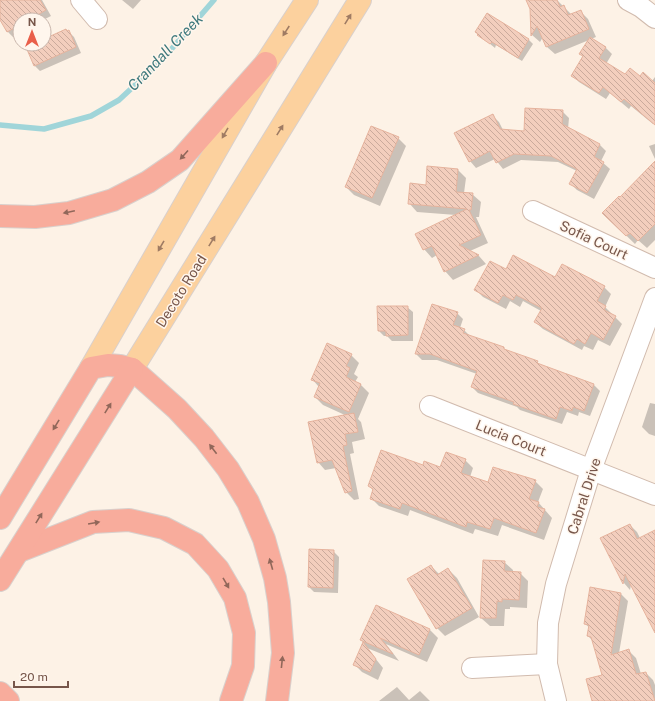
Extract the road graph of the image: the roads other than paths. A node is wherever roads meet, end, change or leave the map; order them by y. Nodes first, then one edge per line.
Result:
1 (81, 0) edge
2 (307, 0) edge
3 (360, 0) edge
4 (628, 0) edge
5 (655, 18) edge
6 (97, 19) dead end
7 (266, 63) junction
8 (533, 211) dead end
9 (0, 216) edge
10 (655, 268) edge
11 (655, 298) edge
12 (91, 368) junction
13 (132, 369) junction
14 (430, 406) dead end
15 (591, 470) junction
16 (655, 495) edge
17 (0, 518) edge
18 (19, 551) junction
19 (0, 580) edge
20 (547, 664) junction
21 (472, 668) dead end
22 (0, 694) edge
23 (8, 701) edge
24 (231, 701) edge
25 (278, 701) edge
26 (556, 701) edge

1 - 6 street
2 -> 7 main road
13 -> 3 main road, Decoto Road
4 - 5 street
7 -> 9 highway
7 -> 12 main road
8 - 10 street, Sofia Court
11 - 15 street, Cabral Drive
12 - 13 highway
12 -> 17 highway
18 -> 13 highway, Decoto Road
25 -> 13 highway
14 - 15 street, Lucia Court
15 - 16 street, Lucia Court
15 - 20 street, Cabral Drive
18 - 19 highway, Decoto Road
18 -> 24 highway
20 - 21 street
20 - 26 street, Cabral Drive
22 - 23 highway

